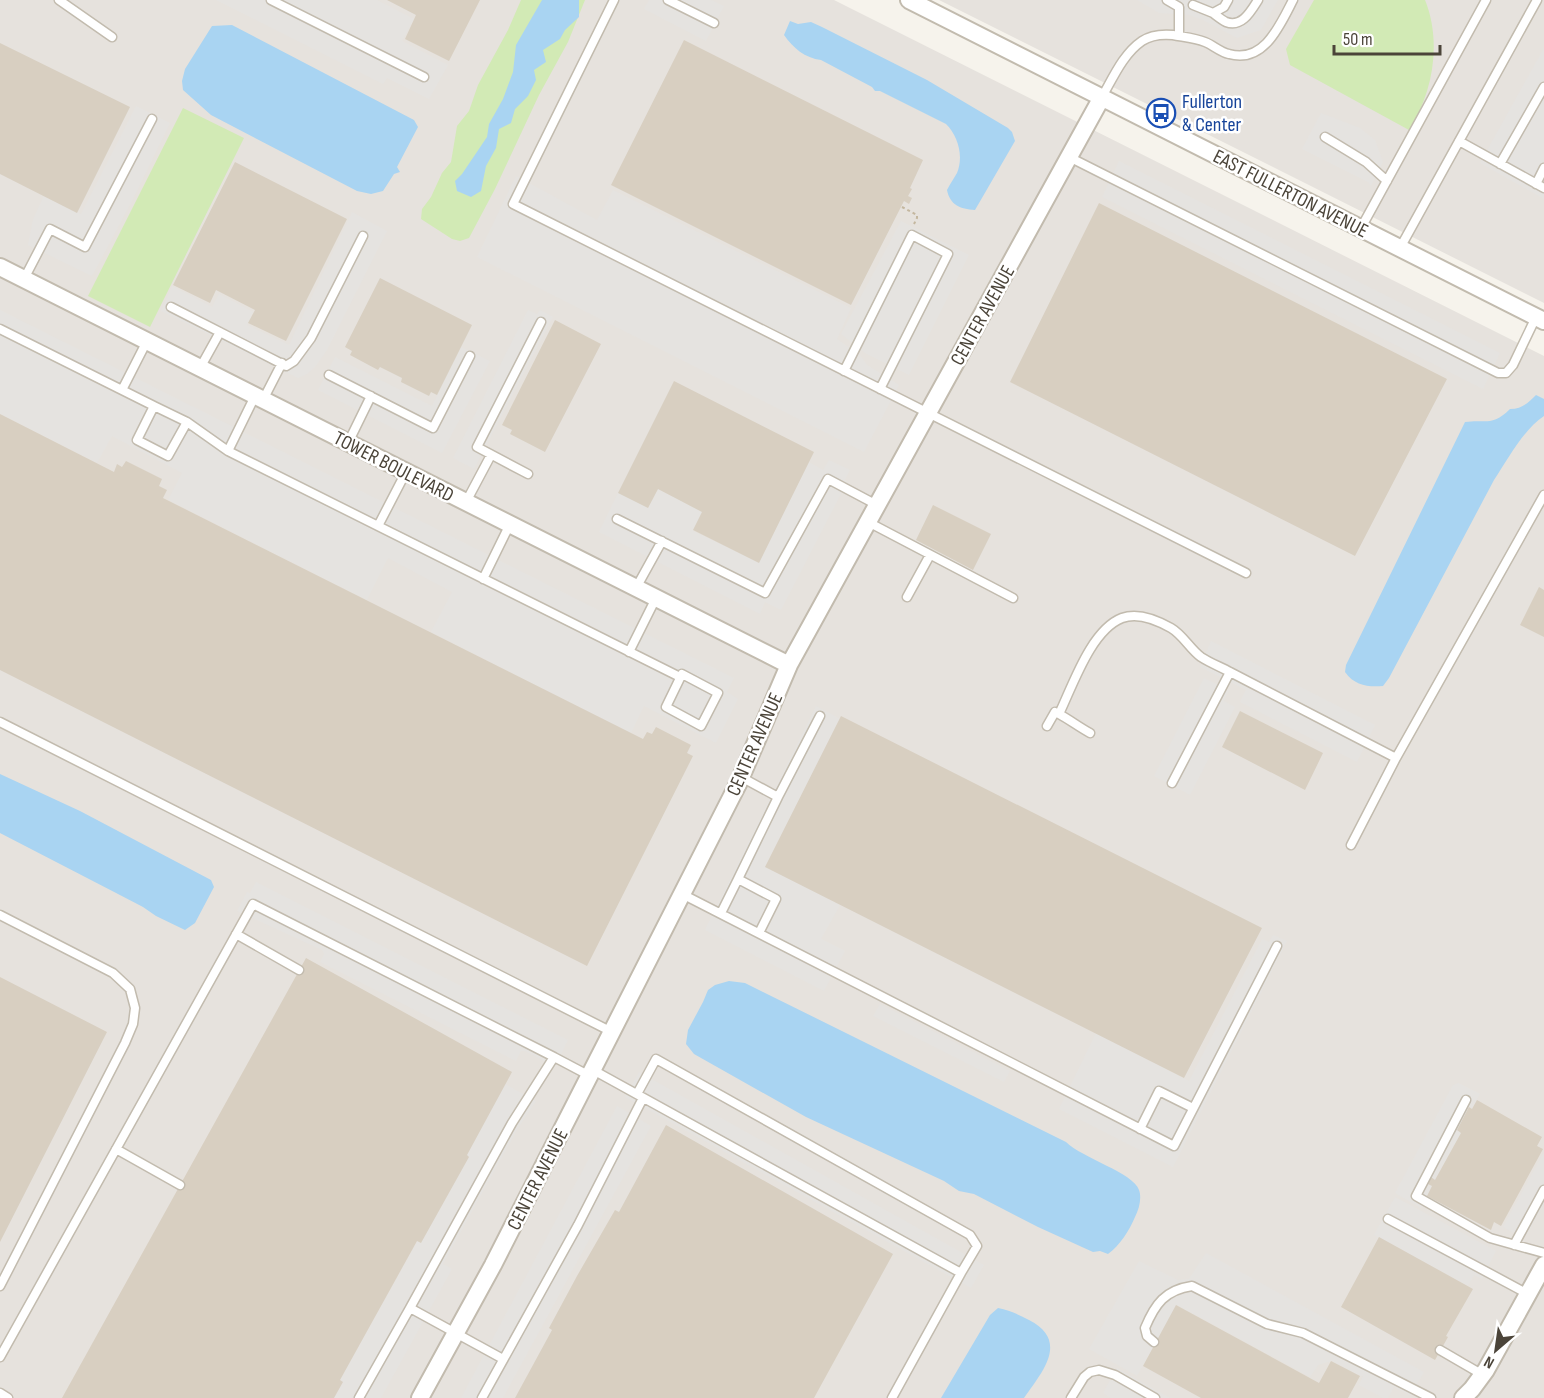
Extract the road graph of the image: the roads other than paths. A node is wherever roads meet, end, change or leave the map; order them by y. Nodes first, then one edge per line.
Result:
1 (59, 0) edge
2 (271, 0) edge
3 (614, 0) edge
4 (668, 0) edge
5 (909, 0) edge
6 (1167, 0) edge
7 (1228, 0) edge
8 (1258, 0) edge
9 (1293, 0) edge
10 (1486, 0) edge
11 (1537, 0) edge
12 (1194, 3) edge
13 (1179, 7) junction
14 (1213, 13) junction
15 (714, 23) dead end
16 (1179, 36) junction
17 (112, 37) dead end
18 (424, 76) dead end
19 (1544, 87) edge
20 (1102, 97) junction
21 (152, 119) dead end
22 (1325, 137) dead end
23 (1459, 141) junction
24 (1069, 157) junction
25 (1500, 164) junction
26 (1544, 168) edge
27 (1387, 181) junction
28 (1540, 186) edge
29 (1361, 228) junction
30 (363, 236) dead end
31 (1400, 248) junction
32 (0, 267) edge
33 (24, 279) junction
34 (171, 307) dead end
35 (1540, 319) edge
36 (541, 322) dead end
37 (0, 329) edge
38 (220, 332) junction
39 (147, 341) junction
40 (470, 356) dead end
41 (282, 363) junction
42 (200, 368) junction
43 (844, 371) junction
44 (329, 375) dead end
45 (880, 389) junction
46 (122, 390) junction
47 (371, 396) junction
48 (259, 398) junction
49 (154, 406) junction
50 (928, 413) junction
51 (187, 422) junction
52 (348, 442) junction
53 (228, 451) junction
54 (491, 455) junction
55 (406, 472) junction
56 (528, 474) dead end
57 (1544, 495) edge
58 (465, 502) junction
59 (877, 505) junction
60 (617, 519) dead end
61 (868, 522) junction
62 (510, 524) junction
63 (378, 526) junction
64 (662, 541) junction
65 (930, 555) junction
66 (1246, 573) dead end
67 (483, 579) junction
68 (636, 588) junction
69 (907, 597) dead end
70 (656, 598) junction
71 (1013, 598) dead end
72 (629, 652) junction
73 (789, 665) junction
74 (1230, 672) junction
75 (680, 677) junction
76 (1059, 714) junction
77 (820, 716) dead end
78 (0, 722) edge
79 (1047, 726) dead end
80 (1090, 733) dead end
81 (1396, 758) junction
82 (741, 777) junction
83 (1172, 783) dead end
84 (778, 797) junction
85 (1351, 845) dead end
86 (738, 879) junction
87 (682, 894) junction
88 (721, 914) junction
89 (0, 915) edge
90 (759, 933) junction
91 (236, 934) junction
92 (1276, 946) dead end
93 (299, 970) dead end
94 (612, 1032) junction
95 (554, 1057) junction
96 (591, 1073) junction
97 (640, 1096) junction
98 (1466, 1100) dead end
99 (1193, 1108) junction
100 (1140, 1129) junction
101 (116, 1149) junction
102 (180, 1185) dead end
103 (1544, 1191) edge
104 (1388, 1219) dead end
105 (1514, 1245) junction
106 (1544, 1253) edge
107 (961, 1273) junction
108 (1538, 1280) edge
109 (0, 1286) edge
110 (410, 1308) junction
111 (456, 1333) junction
112 (1154, 1342) dead end
113 (1440, 1350) dead end
114 (0, 1357) edge
115 (503, 1359) junction
116 (1483, 1375) junction
117 (0, 1393) edge
118 (8, 1398) edge
119 (359, 1398) edge
120 (420, 1398) edge
121 (482, 1398) edge
122 (892, 1398) edge
123 (1071, 1398) edge
124 (1155, 1398) edge
125 (1431, 1398) edge
126 (1463, 1398) edge

1 - 17 lane
2 - 18 lane
3 - 43 lane
4 - 15 lane
5 - 20 street, EAST FULLERTON AVENUE
6 - 13 lane
7 - 14 lane
8 - 14 lane
9 - 16 lane
10 - 27 lane
11 - 23 lane
12 - 13 lane
12 - 14 lane
13 - 16 lane
16 - 20 lane
19 - 25 lane
20 - 24 street, CENTER AVENUE
20 - 29 street, EAST FULLERTON AVENUE
21 - 33 lane
22 - 27 lane
23 - 25 lane
23 - 31 lane
24 - 35 lane
24 - 50 street, CENTER AVENUE
25 - 28 lane
26 - 28 lane
27 - 29 lane
29 - 31 street, EAST FULLERTON AVENUE
30 - 41 lane
31 - 35 street, EAST FULLERTON AVENUE
32 - 33 street, TOWER BOULEVARD
33 - 39 street, TOWER BOULEVARD
34 - 38 lane
36 - 54 lane
37 - 46 lane
38 - 41 lane
38 - 42 lane
39 - 42 street, TOWER BOULEVARD
39 - 46 lane
40 - 47 lane
41 - 48 lane
42 - 48 street, TOWER BOULEVARD
43 - 45 lane
43 - 45 lane
44 - 47 lane
45 - 50 lane
46 - 49 lane
47 - 52 lane
48 - 52 street, TOWER BOULEVARD
48 - 53 lane
49 - 51 lane
49 - 51 lane
50 - 59 street, CENTER AVENUE
50 - 66 lane
51 - 53 lane
52 - 55 street, TOWER BOULEVARD
53 - 63 lane
54 - 56 lane
54 - 58 lane
55 - 58 street, TOWER BOULEVARD
55 - 63 lane
57 - 81 lane
58 - 62 street, TOWER BOULEVARD
59 - 61 street, CENTER AVENUE
59 - 64 lane
60 - 64 lane
61 - 65 lane
61 - 73 street, CENTER AVENUE
62 - 67 lane
62 - 68 street, TOWER BOULEVARD
63 - 67 lane
64 - 68 lane
65 - 69 lane
65 - 71 lane
67 - 72 lane
68 - 70 street, TOWER BOULEVARD
70 - 72 lane
70 - 73 street, TOWER BOULEVARD
72 - 75 lane
73 - 82 street, CENTER AVENUE
74 - 76 lane
74 - 81 lane
74 - 83 lane
75 - 75 lane
76 - 79 lane
76 - 80 lane
77 - 84 lane
78 - 94 lane
81 - 85 lane
82 - 84 lane
82 - 87 street, CENTER AVENUE
84 - 86 lane
86 - 88 lane
86 - 90 lane
87 - 88 lane
87 - 94 street, CENTER AVENUE
88 - 90 lane
89 - 109 lane
90 - 100 lane
91 - 93 lane
91 - 95 lane
91 - 101 lane
92 - 99 lane
94 - 96 street, CENTER AVENUE
95 - 96 lane
95 - 110 lane
96 - 97 lane
96 - 111 street, CENTER AVENUE
97 - 107 lane
97 - 107 lane
97 - 115 lane
98 - 105 lane
99 - 100 lane
99 - 100 lane
101 - 102 lane
101 - 114 lane
103 - 105 lane
104 - 108 lane
105 - 106 lane
107 - 122 lane
108 - 116 street
110 - 111 lane
110 - 119 lane
111 - 115 lane
111 - 120 street, CENTER AVENUE
112 - 125 lane
113 - 116 lane
115 - 121 lane
116 - 126 street
117 - 118 lane
123 - 124 lane

